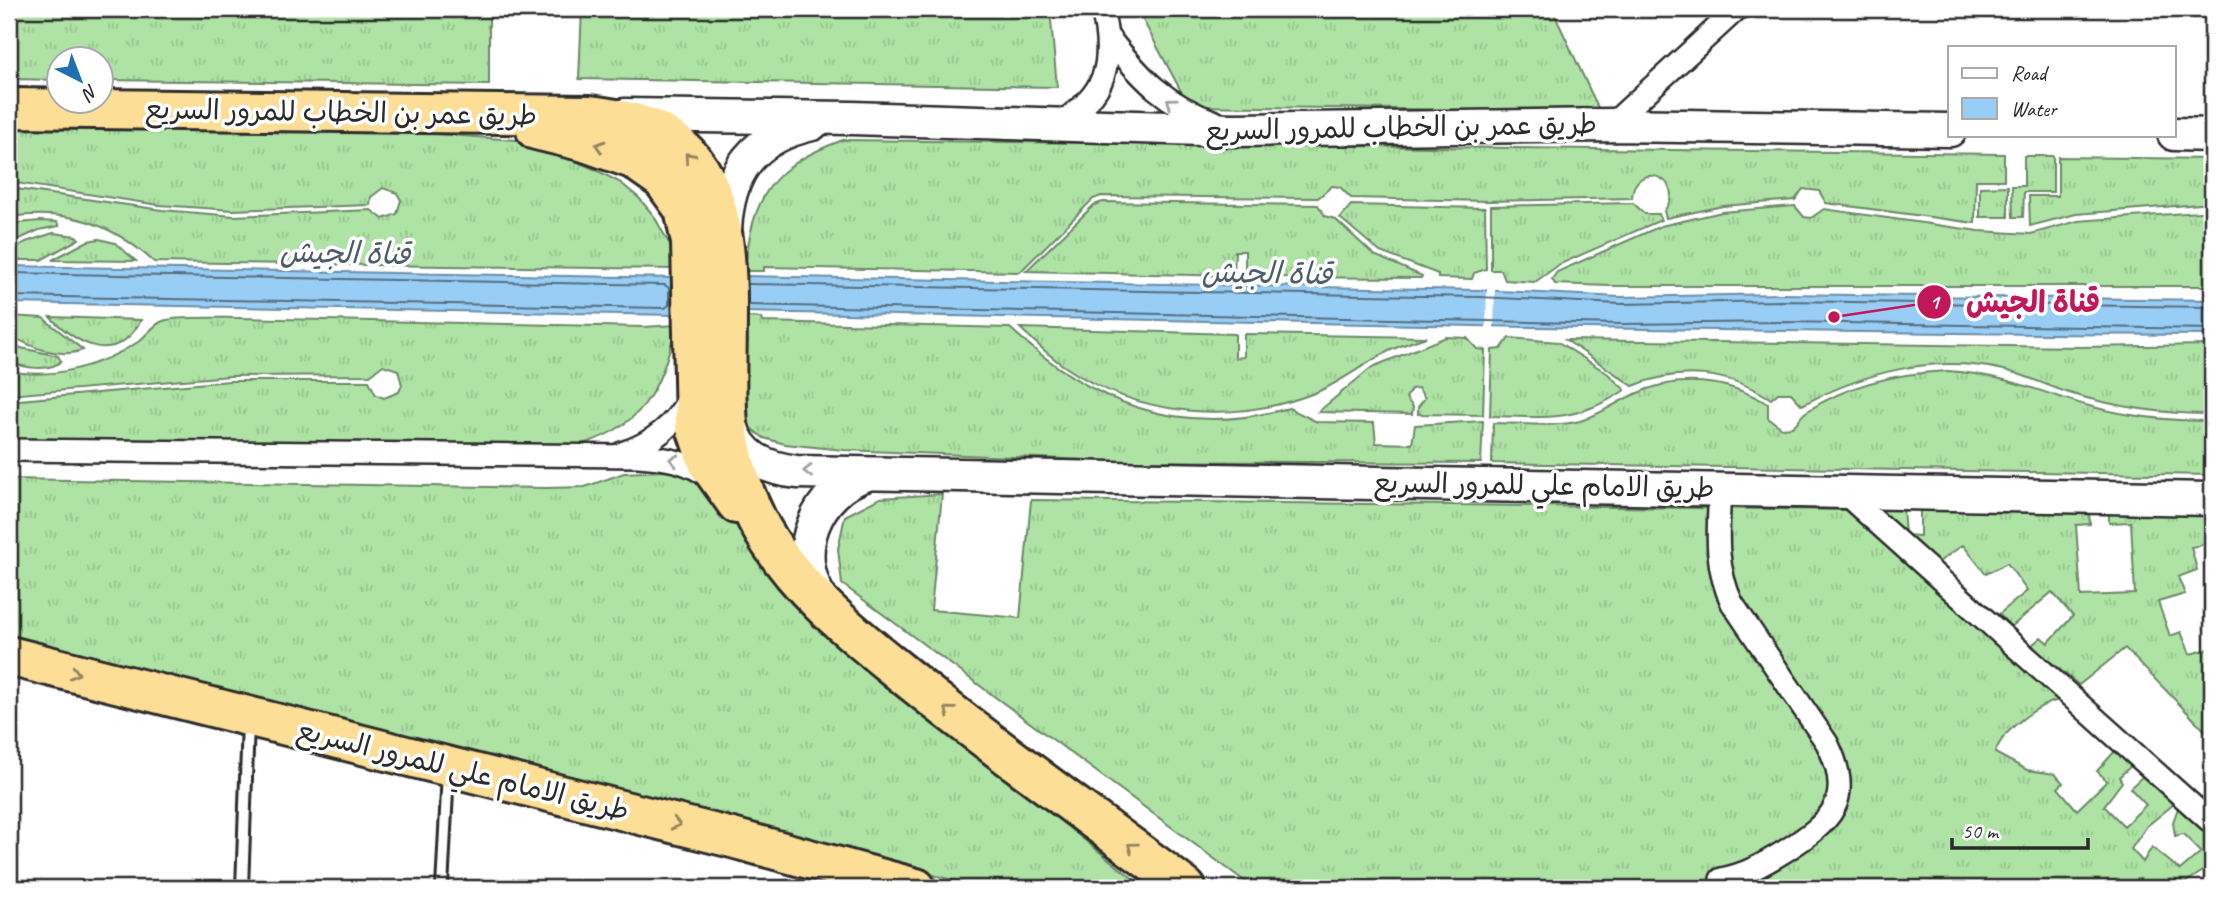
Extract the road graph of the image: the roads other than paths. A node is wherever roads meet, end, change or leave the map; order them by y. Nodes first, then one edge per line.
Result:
1 (1102, 9) edge
2 (1737, 9) edge
3 (1109, 38) junction
4 (9, 108) edge
5 (405, 114) junction
6 (590, 115) junction
7 (852, 118) junction
8 (1056, 125) junction
9 (1611, 125) junction
10 (1233, 130) junction
11 (1948, 130) edge
12 (2176, 134) edge
13 (2212, 135) edge
14 (713, 261) junction
15 (709, 324) junction
16 (693, 384) junction
17 (727, 410) junction
18 (9, 450) edge
19 (606, 456) junction
20 (876, 471) junction
21 (1720, 489) junction
22 (1844, 493) junction
23 (730, 495) junction
24 (2212, 499) edge
25 (790, 568) junction
26 (830, 611) junction
27 (9, 656) edge
28 (248, 716) junction
29 (449, 766) junction
30 (2212, 822) edge
31 (1721, 879) dead end
32 (242, 888) edge
33 (442, 888) edge
34 (916, 888) edge
35 (1186, 888) edge

1 - 3 street
2 - 9 street
3 - 8 street
10 -> 3 street
4 - 5 highway, طريق عمر بن الخطاب للمرور السريع
5 - 6 highway, طريق عمر بن الخطاب للمرور السريع
14 -> 5 highway
6 - 7 main road, طريق عمر بن الخطاب للمرور السريع
14 -> 6 highway, طريق عمر بن الخطاب للمرور السريع
7 - 8 main road, طريق عمر بن الخطاب للمرور السريع
7 - 14 main road, طريق عمر بن الخطاب للمرور السريع
8 - 10 main road, طريق عمر بن الخطاب للمرور السريع
9 - 10 main road, طريق عمر بن الخطاب للمرور السريع
9 - 11 main road, طريق عمر بن الخطاب للمرور السريع
12 - 13 main road
14 - 15 highway, طريق عمر بن الخطاب للمرور السريع
15 - 16 highway
15 - 17 highway, طريق عمر بن الخطاب للمرور السريع
16 - 19 street
16 - 23 highway
20 -> 17 main road, طريق الامام علي للمرور السريع
17 - 25 highway, طريق عمر بن الخطاب للمرور السريع
18 - 19 street
23 -> 19 street
20 - 21 main road, طريق الامام علي للمرور السريع
20 - 26 main road, طريق الامام علي للمرور السريع
21 - 22 main road, طريق الامام علي للمرور السريع
21 - 31 street
22 - 24 main road, طريق الامام علي للمرور السريع
22 - 30 street
23 - 25 highway
25 - 26 highway, طريق عمر بن الخطاب للمرور السريع
35 -> 26 highway, طريق عمر بن الخطاب للمرور السريع
27 -> 28 highway, طريق الامام علي للمرور السريع
28 - 29 highway, طريق الامام علي للمرور السريع
28 - 32 lane
29 - 33 lane
29 -> 34 highway, طريق الامام علي للمرور السريع

